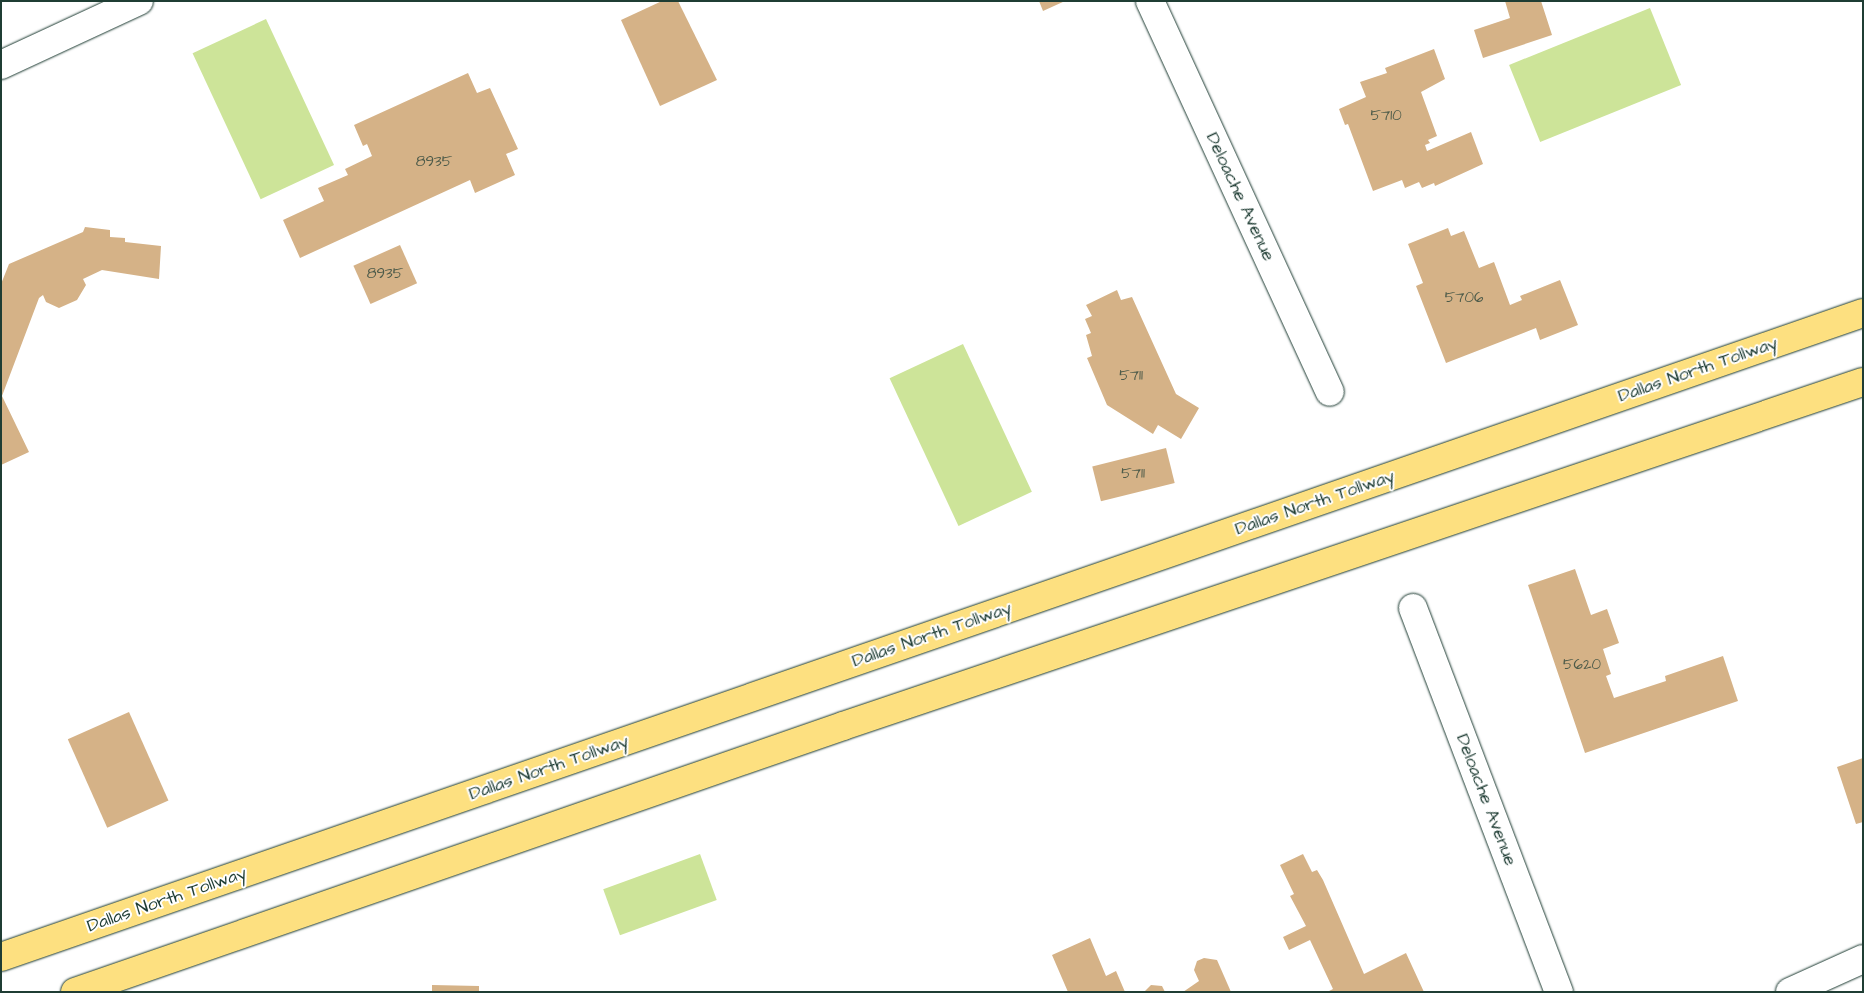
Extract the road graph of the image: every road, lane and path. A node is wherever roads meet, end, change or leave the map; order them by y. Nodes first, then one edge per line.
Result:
1 (1150, 1) edge
2 (127, 4) edge
3 (1, 65) edge
4 (1863, 313) edge
5 (1863, 382) edge
6 (1330, 392) dead end
7 (1863, 393) edge
8 (1766, 417) junction
9 (1413, 608) dead end
10 (1, 957) edge
11 (1863, 959) edge
12 (74, 992) edge
13 (1559, 992) edge
14 (1790, 992) edge

1 - 6 street, Deloache Avenue
2 - 3 street
4 - 10 highway, Dallas North Tollway
5 - 8 highway
7 - 8 highway
8 - 12 highway
9 - 13 street, Deloache Avenue
11 - 14 street

